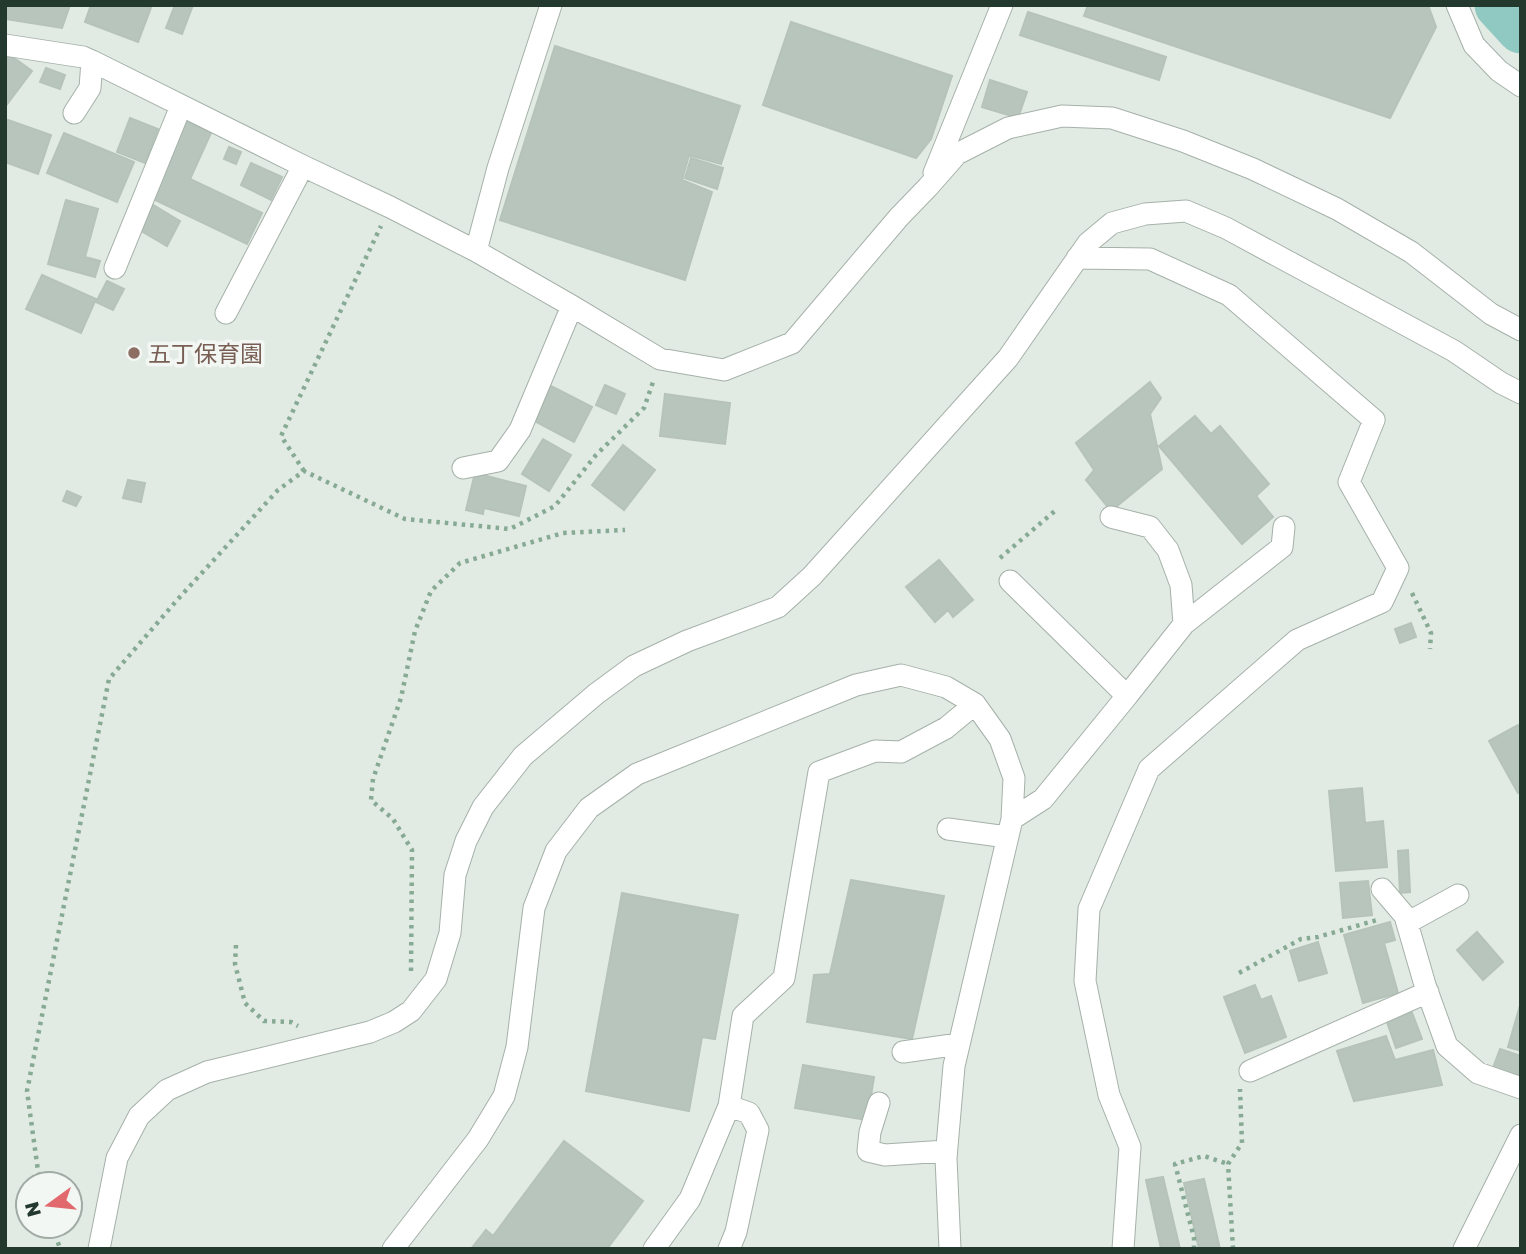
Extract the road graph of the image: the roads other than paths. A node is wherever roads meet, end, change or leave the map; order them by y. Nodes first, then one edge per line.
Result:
1 (551, 5) edge
2 (1002, 5) edge
3 (1457, 5) edge
4 (5, 45) edge
5 (92, 61) junction
6 (1521, 86) edge
7 (181, 106) junction
8 (74, 113) dead end
9 (303, 166) junction
10 (928, 187) junction
11 (476, 251) junction
12 (1077, 258) junction
13 (115, 268) dead end
14 (572, 306) junction
15 (226, 313) dead end
16 (1521, 330) edge
17 (1521, 393) edge
18 (463, 468) dead end
19 (1111, 517) dead end
20 (1284, 527) dead end
21 (1010, 581) dead end
22 (1184, 624) junction
23 (1127, 696) junction
24 (975, 704) junction
25 (1010, 828) junction
26 (948, 829) dead end
27 (1382, 889) dead end
28 (1458, 895) dead end
29 (1404, 917) junction
30 (1427, 992) junction
31 (959, 1044) junction
32 (903, 1052) dead end
33 (1250, 1071) road end
34 (1521, 1088) edge
35 (879, 1103) dead end
36 (729, 1106) junction
37 (1521, 1135) edge
38 (947, 1151) junction
39 (99, 1249) edge
40 (393, 1249) edge
41 (654, 1249) edge
42 (729, 1249) edge
43 (950, 1249) edge
44 (1123, 1249) edge
45 (1464, 1249) edge

1 - 11 street
2 - 10 street
3 - 6 street
4 - 5 street
5 - 7 street
5 - 8 street
7 - 9 street
7 - 13 street
9 - 11 street
9 - 15 street
10 - 14 street
10 - 16 street
11 - 14 street
12 - 17 street
12 - 39 street
12 - 44 street
14 - 18 street
19 - 22 street
20 - 22 street
21 - 23 street
22 - 23 street
23 - 25 street
24 - 25 street
24 - 36 street
24 - 40 street
25 - 26 street
25 - 31 street
27 - 29 street
28 - 29 street
29 - 30 street
30 - 33 street
30 - 34 street
31 - 32 street
31 - 38 street
35 - 38 street
36 - 41 street
36 - 42 street
37 - 45 street
38 - 43 street

